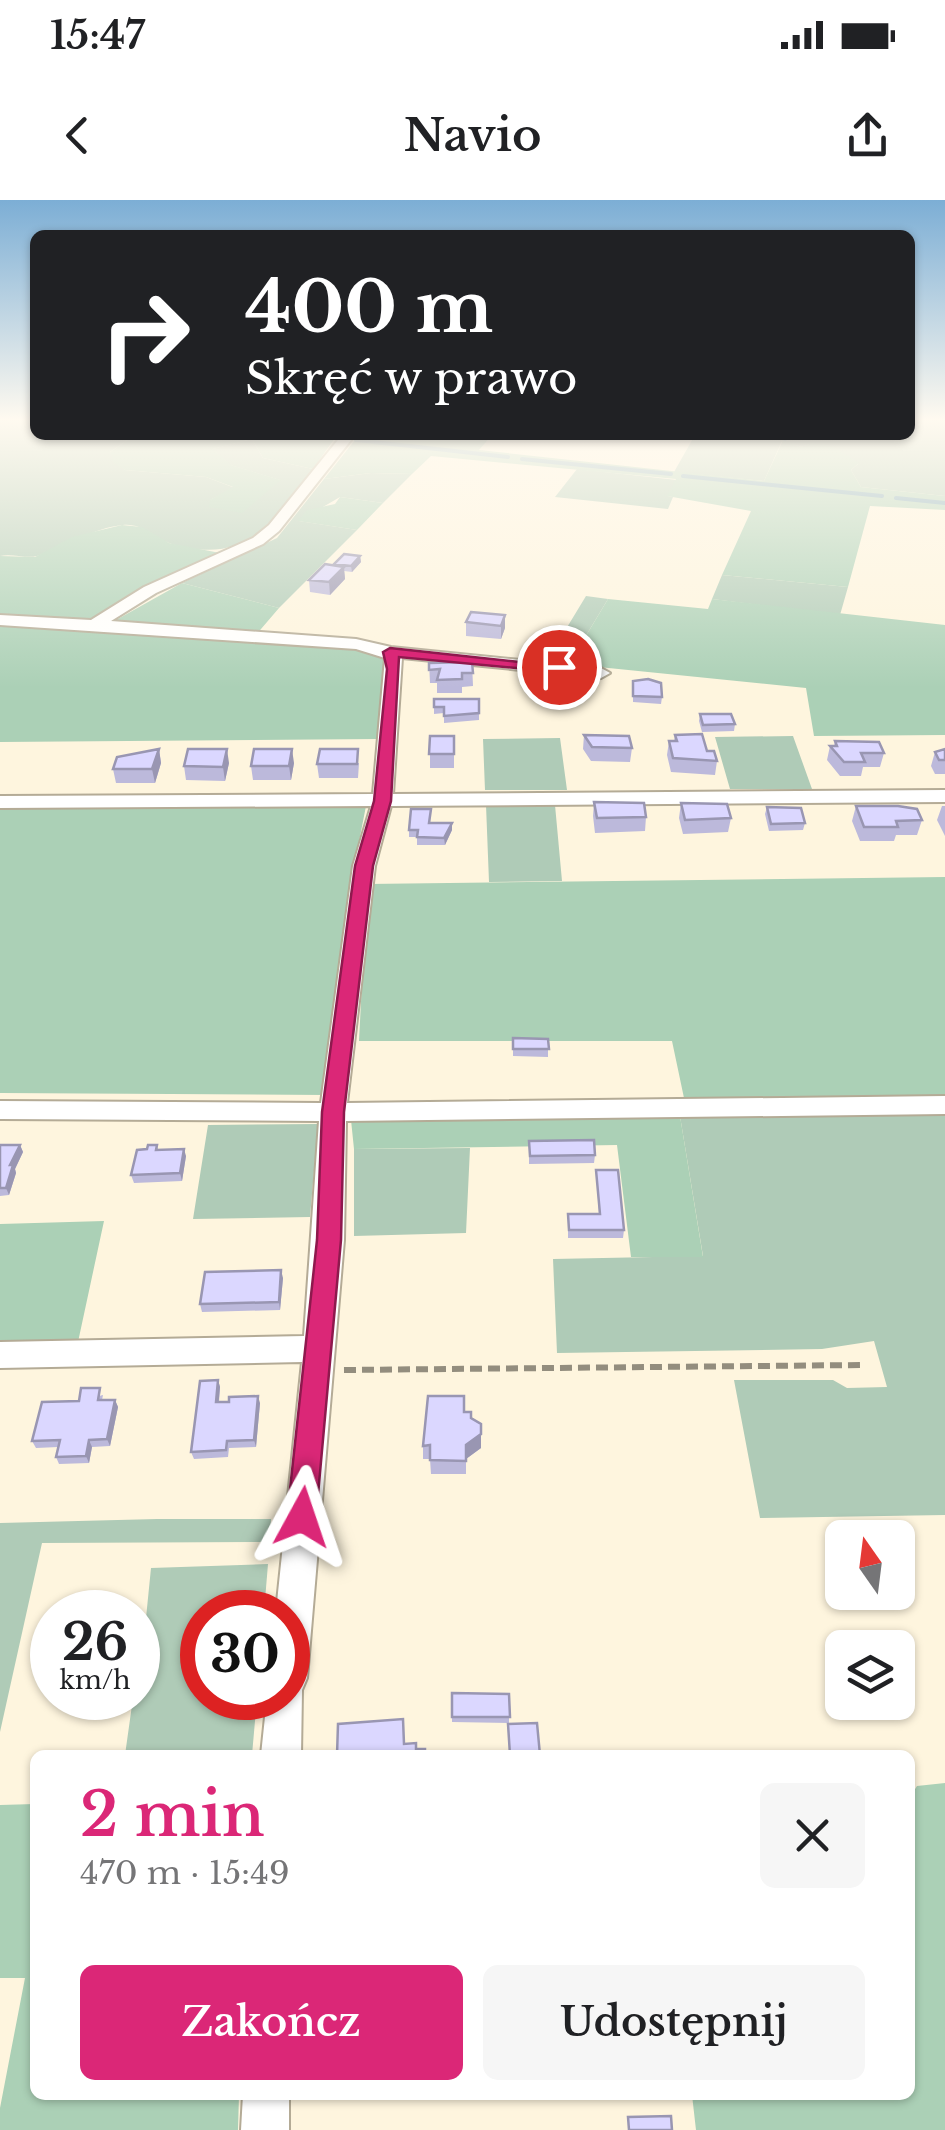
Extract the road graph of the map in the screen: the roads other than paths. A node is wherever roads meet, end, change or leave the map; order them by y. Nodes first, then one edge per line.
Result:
1 (289, 508) edge
2 (0, 620) edge
3 (94, 625) junction
4 (390, 652) junction
5 (601, 673) dead end
6 (945, 796) edge
7 (382, 801) junction
8 (0, 802) edge
9 (945, 1105) edge
10 (0, 1110) edge
11 (333, 1112) junction
12 (0, 1354) edge
13 (315, 1360) junction
14 (295, 1590) edge
15 (284, 1720) edge
16 (281, 1750) edge
17 (266, 2100) edge
18 (265, 2130) edge

1 - 3 street
2 - 3 street
3 - 4 street
4 - 5 street
4 - 7 street
6 - 7 street
7 - 8 street
7 - 11 street
9 - 11 street
10 - 11 street
11 - 13 street
12 - 13 street
13 - 14 street
15 - 16 street
17 - 18 street

